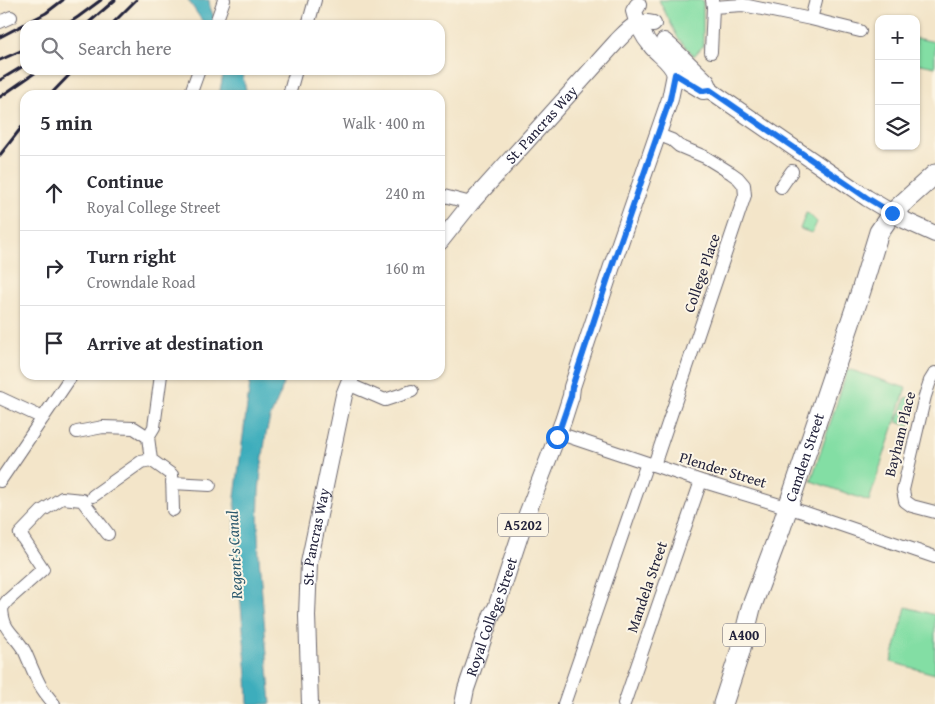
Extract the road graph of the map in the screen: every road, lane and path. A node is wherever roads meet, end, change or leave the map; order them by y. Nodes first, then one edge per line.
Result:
1 (315, 0) edge
2 (816, 0) edge
3 (637, 2) edge
4 (743, 2) edge
5 (713, 4) edge
6 (222, 5) edge
7 (811, 19) junction
8 (217, 20) edge
9 (309, 20) edge
10 (645, 24) junction
11 (860, 31) dead end
12 (664, 41) junction
13 (711, 52) dead end
14 (672, 69) junction
15 (197, 75) edge
16 (295, 75) edge
17 (192, 90) edge
18 (290, 90) edge
19 (710, 90) junction
20 (658, 134) junction
21 (792, 171) dead end
22 (935, 174) edge
23 (781, 187) dead end
24 (445, 196) edge
25 (471, 203) junction
26 (892, 213) junction
27 (935, 234) edge
28 (445, 236) edge
29 (935, 373) edge
30 (69, 380) edge
31 (160, 380) edge
32 (350, 380) edge
33 (412, 391) dead end
34 (0, 398) edge
35 (43, 418) junction
36 (78, 432) dead end
37 (558, 433) junction
38 (148, 436) junction
39 (151, 460) junction
40 (650, 464) junction
41 (0, 481) edge
42 (701, 481) junction
43 (172, 483) junction
44 (210, 485) dead end
45 (89, 499) junction
46 (788, 507) junction
47 (173, 510) dead end
48 (935, 512) edge
49 (108, 534) dead end
50 (935, 557) edge
51 (1, 607) edge
52 (54, 704) edge
53 (310, 704) edge
54 (463, 704) edge
55 (564, 704) edge
56 (624, 704) edge
57 (723, 704) edge

1 - 9 street
2 - 7 street
3 - 10 main road, A5202
4 - 5 street
4 - 7 street
5 - 13 street
6 - 8 street
7 - 11 street
10 - 12 main road, A5202
10 - 14 main road, A5202
10 - 25 main road, St. Pancras Way
12 - 14 main road, A5202
12 - 19 main road
14 - 19 main road
14 - 20 main road, Royal College Street / A5202
15 - 17 street
16 - 18 street
19 - 26 main road
20 - 37 main road, Royal College Street / A5202
20 - 40 street, College Place
21 - 23 street
22 - 26 highway, A400
24 - 25 street
25 - 28 main road, St. Pancras Way
26 - 27 main road
26 - 46 highway, Camden Street / A400
29 - 48 street, Bayham Place
30 - 35 street
31 - 38 street
32 - 33 street
32 - 53 main road, St. Pancras Way
34 - 35 street
35 - 41 street
36 - 38 street
37 - 40 street, Plender Street
37 - 54 main road, Royal College Street / A5202
38 - 39 street
39 - 43 street
39 - 45 street
40 - 42 street, Plender Street
40 - 55 street, College Place
42 - 46 street, Plender Street
42 - 56 street, Mandela Street
43 - 44 street
43 - 47 street
45 - 49 street
45 - 51 street
46 - 50 street, Plender Street
46 - 57 highway, Camden Street / A400
51 - 52 street

